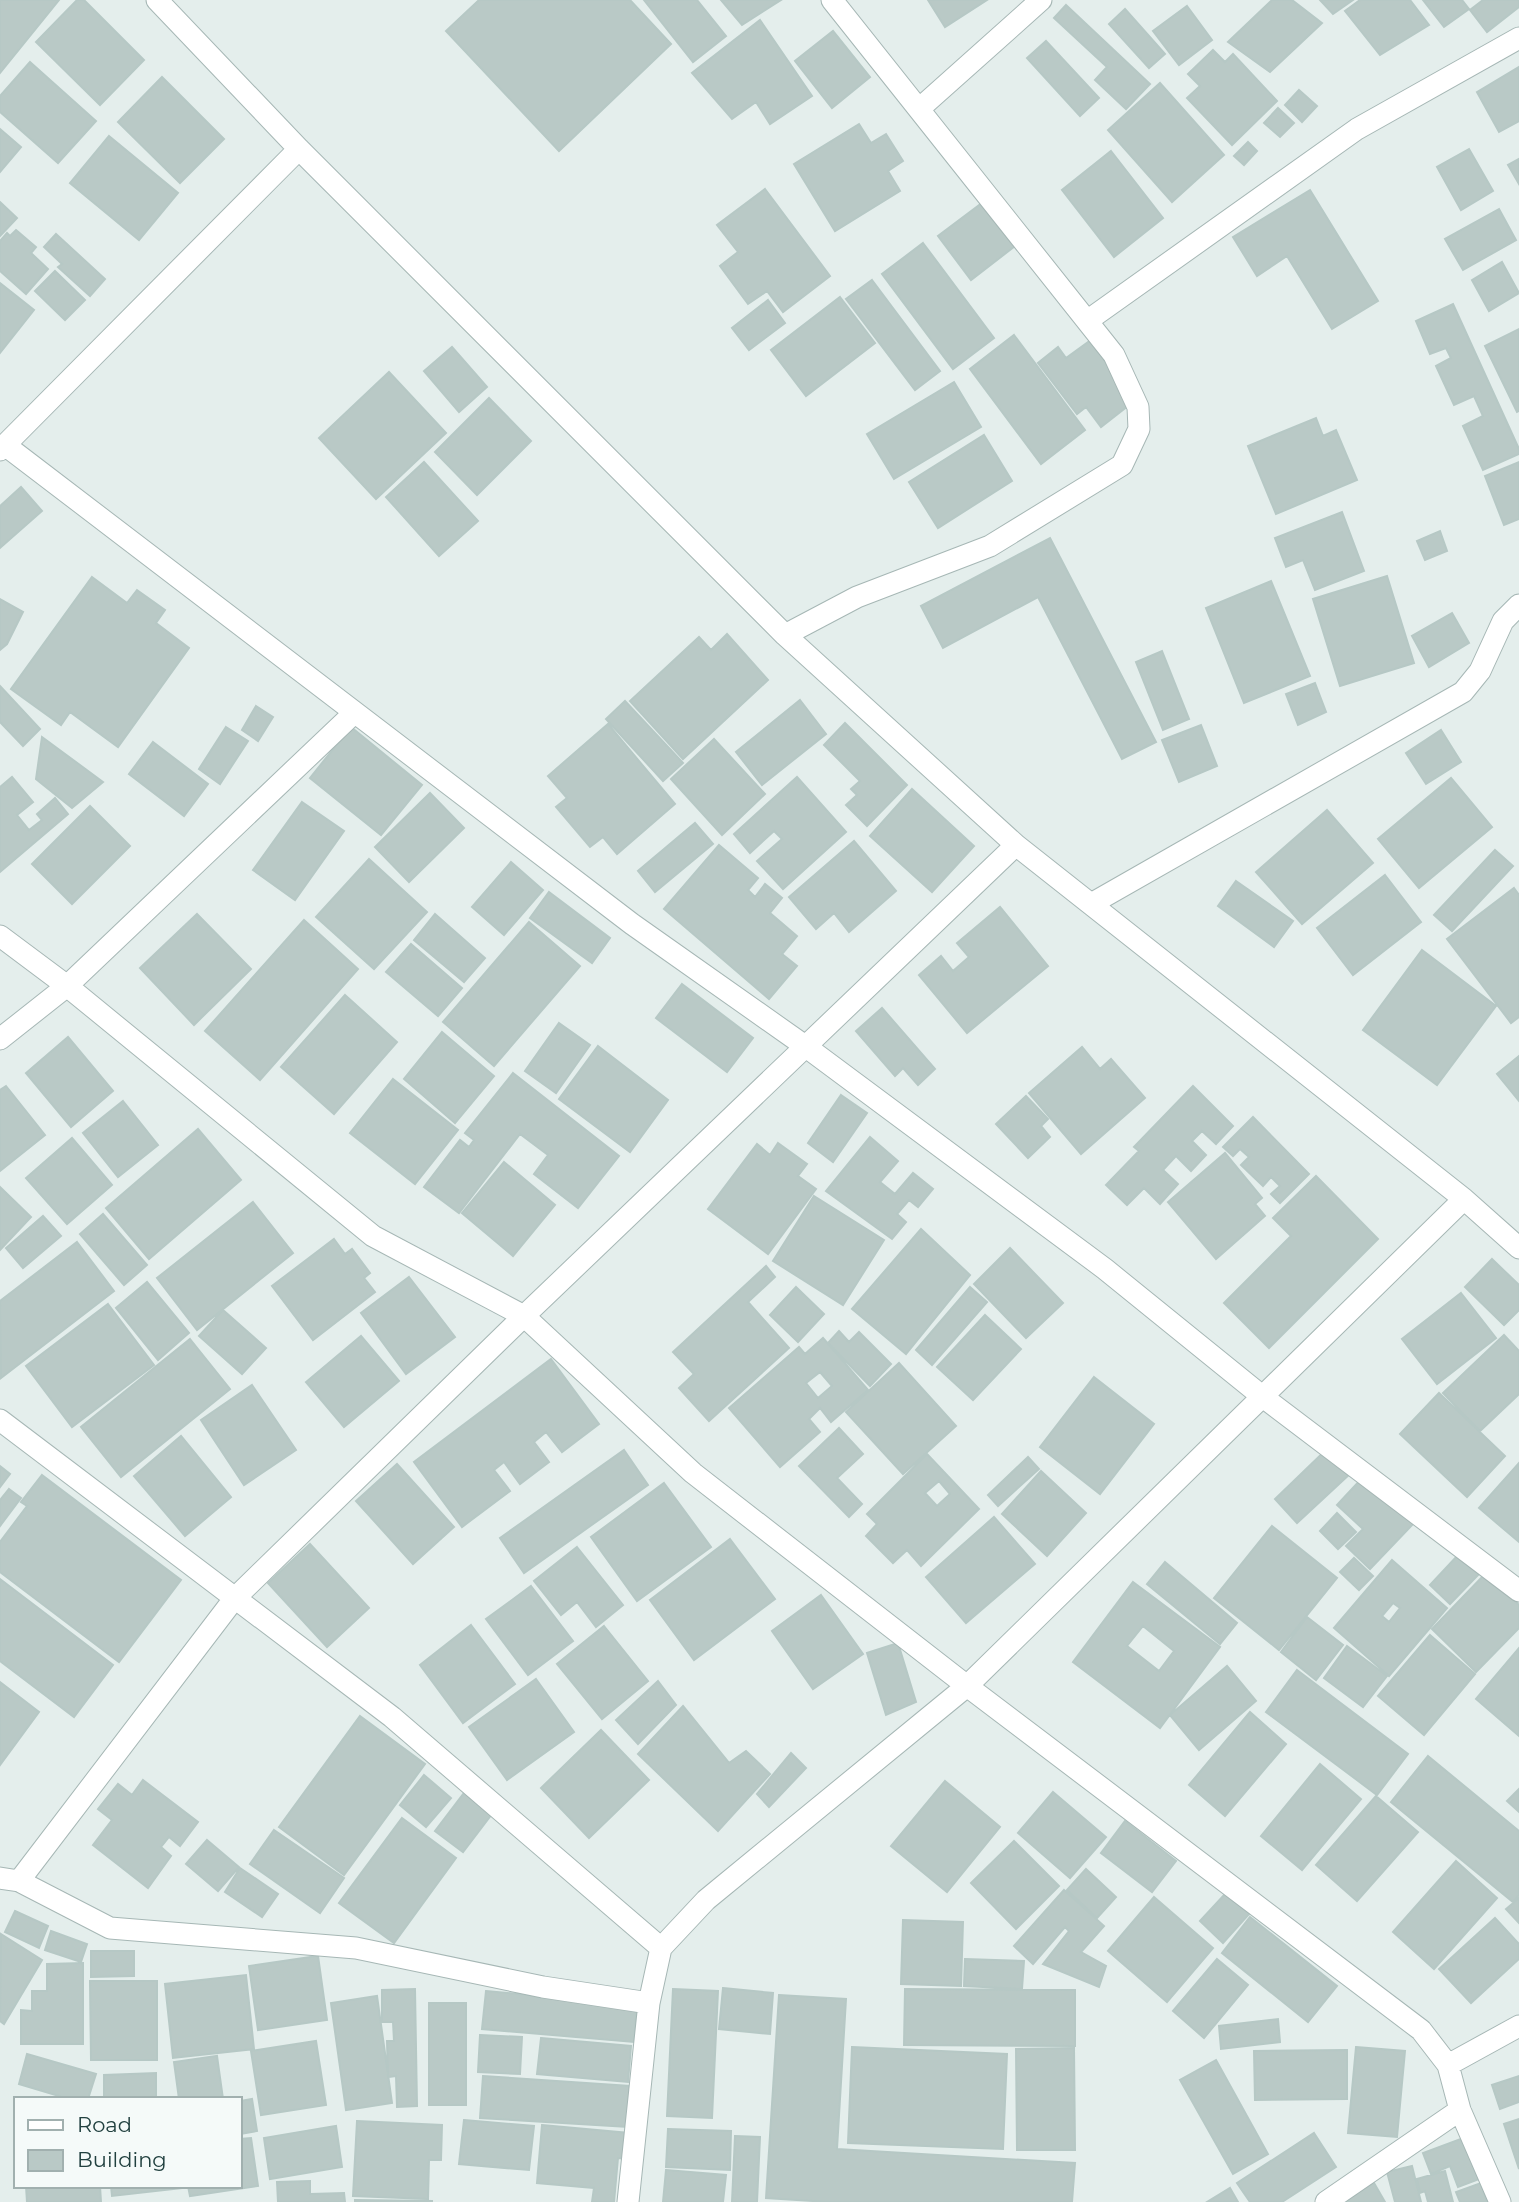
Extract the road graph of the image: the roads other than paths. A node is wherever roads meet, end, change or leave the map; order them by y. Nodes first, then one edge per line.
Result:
1 (157, 0) edge
2 (832, 0) edge
3 (1041, 0) edge
4 (1519, 38) edge
5 (919, 109) junction
6 (299, 149) junction
7 (1087, 321) junction
8 (2, 448) edge
9 (1519, 605) edge
10 (785, 635) junction
11 (354, 713) junction
12 (1016, 845) junction
13 (1091, 904) junction
14 (0, 936) edge
15 (67, 986) junction
16 (0, 1039) edge
17 (805, 1046) junction
18 (1464, 1199) junction
19 (1519, 1248) edge
20 (524, 1316) junction
21 (1263, 1397) junction
22 (0, 1420) edge
23 (1519, 1591) edge
24 (234, 1599) junction
25 (967, 1686) junction
26 (10, 1880) edge
27 (661, 1948) junction
28 (649, 2003) junction
29 (1519, 2026) edge
30 (1448, 2065) junction
31 (1460, 2110) junction
32 (628, 2202) edge
33 (1326, 2202) edge
34 (1500, 2202) edge

1 - 6 street
2 - 5 street
3 - 5 street
4 - 7 street
5 - 7 street
6 - 8 street
6 - 10 street
7 - 10 street
8 - 11 street
9 - 13 street
10 - 12 street
11 - 15 street
11 - 17 street
12 - 13 street
12 - 17 street
13 - 18 street
14 - 15 street
15 - 16 street
15 - 20 street
17 - 20 street
17 - 21 street
18 - 19 street
18 - 21 street
20 - 24 street
20 - 25 street
21 - 23 street
21 - 25 street
22 - 24 street
24 - 26 street
24 - 27 street
25 - 27 street
25 - 30 street
26 - 28 street
27 - 28 street
28 - 32 street
29 - 30 street
30 - 31 street
31 - 33 street
31 - 34 street

